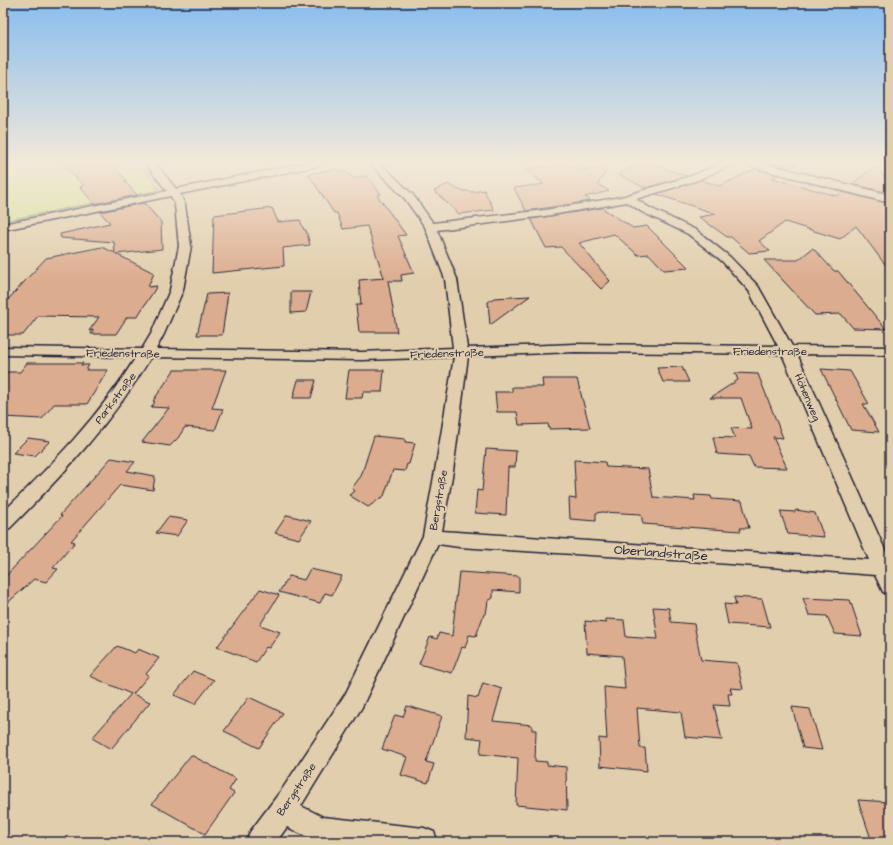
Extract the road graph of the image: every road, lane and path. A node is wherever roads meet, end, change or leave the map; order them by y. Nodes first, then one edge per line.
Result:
1 (126, 202) edge
2 (179, 202) edge
3 (413, 202) edge
4 (603, 202) edge
5 (635, 202) edge
6 (430, 226) junction
7 (3, 227) edge
8 (3, 351) edge
9 (788, 351) junction
10 (890, 351) edge
11 (461, 352) junction
12 (148, 353) junction
13 (3, 523) edge
14 (432, 536) junction
15 (886, 568) edge
16 (890, 586) edge
17 (282, 811) junction
18 (260, 842) edge
19 (424, 842) edge

1 - 7 street
2 - 12 street, Parkstraße
3 - 6 street, Bergstraße
4 - 6 street
5 - 9 street, Höhenweg
6 - 11 street, Bergstraße
8 - 12 street, Friedenstraße
9 - 10 street, Friedenstraße
9 - 11 street, Friedenstraße
9 - 15 street, Höhenweg
11 - 12 street, Friedenstraße
11 - 14 street, Bergstraße
12 - 13 street, Parkstraße
14 - 15 street, Oberlandstraße
14 - 17 street, Bergstraße
15 - 16 street, Höhenweg
17 - 18 street, Bergstraße
17 - 19 street

